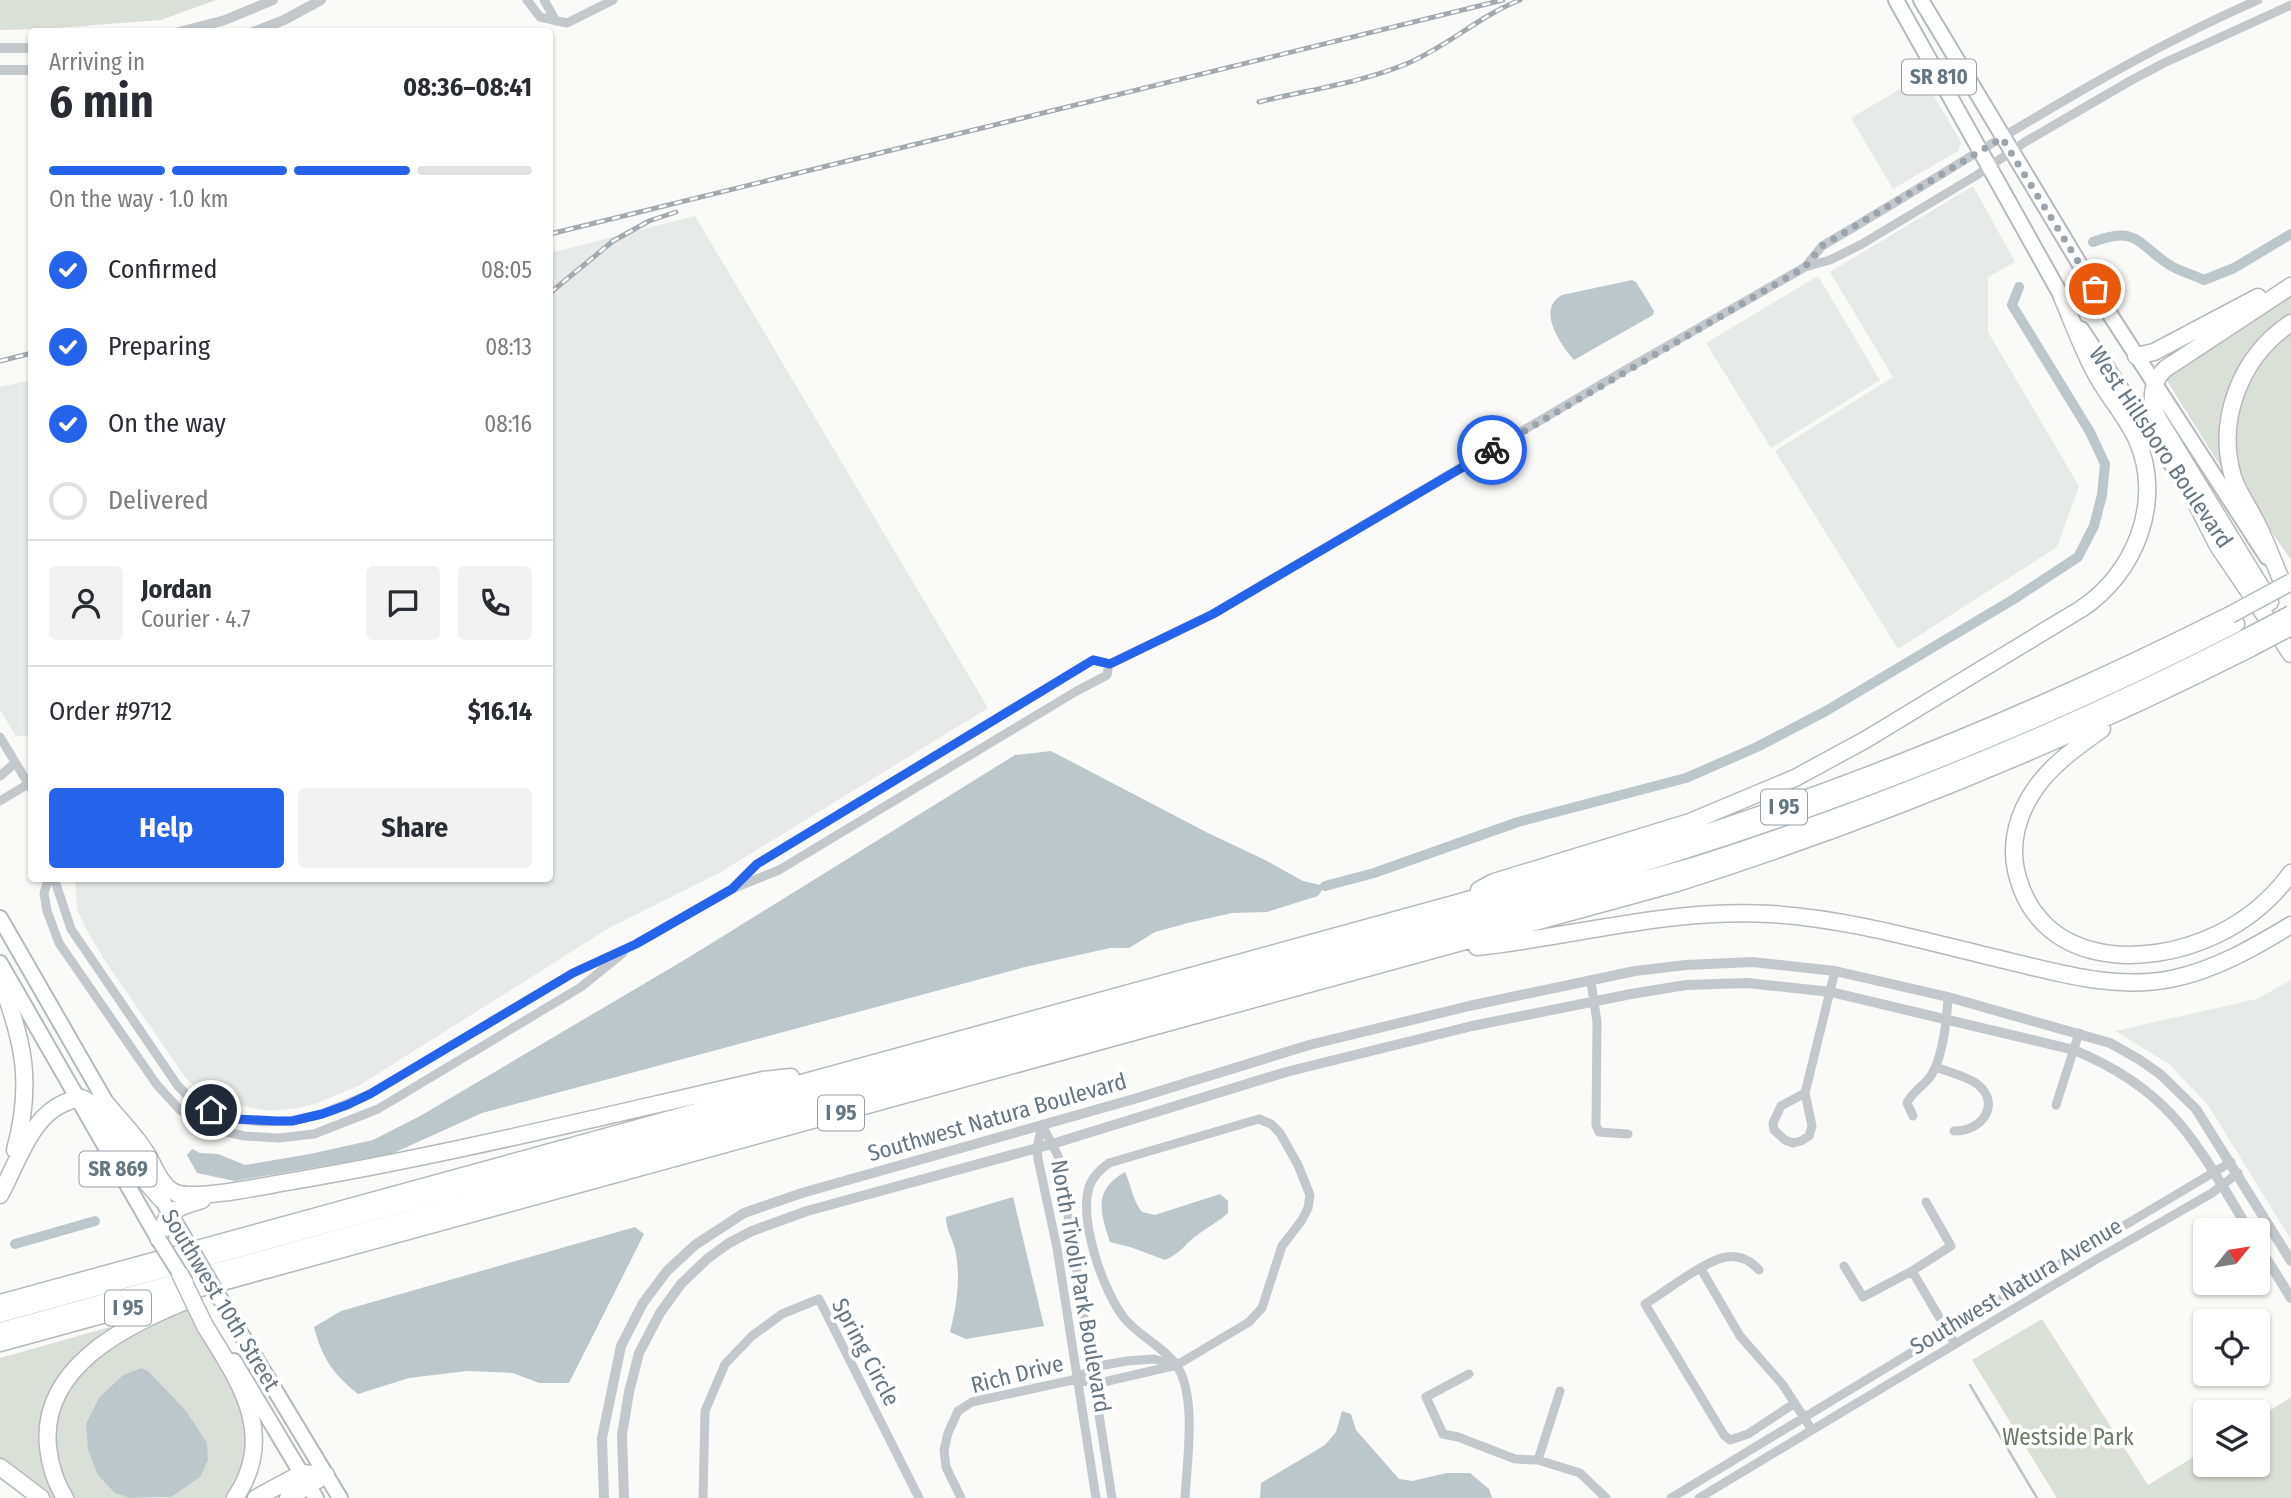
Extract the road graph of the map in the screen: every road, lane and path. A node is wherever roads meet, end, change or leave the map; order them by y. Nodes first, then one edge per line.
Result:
1 (272, 0) edge
2 (321, 0) edge
3 (527, 0) edge
4 (544, 0) edge
5 (613, 0) edge
6 (1895, 0) edge
7 (1921, 0) edge
8 (2258, 0) edge
9 (2291, 5) edge
10 (556, 22) junction
11 (194, 28) edge
12 (263, 28) edge
13 (0, 48) edge
14 (28, 48) edge
15 (0, 70) edge
16 (28, 70) edge
17 (2002, 138) junction
18 (1981, 152) junction
19 (2011, 152) junction
20 (1989, 167) junction
21 (1805, 267) junction
22 (2291, 280) edge
23 (2291, 286) edge
24 (2062, 297) junction
25 (2291, 323) edge
26 (2136, 356) junction
27 (2155, 386) junction
28 (2195, 500) junction
29 (2288, 578) edge
30 (2291, 594) edge
31 (2264, 600) junction
32 (2291, 614) edge
33 (2233, 620) junction
34 (2289, 630) edge
35 (2248, 643) junction
36 (2291, 654) edge
37 (1110, 664) junction
38 (2133, 707) junction
39 (0, 737) edge
40 (15, 763) junction
41 (0, 776) edge
42 (28, 784) edge
43 (28, 788) edge
44 (0, 801) edge
45 (2291, 873) edge
46 (50, 882) edge
47 (53, 882) edge
48 (732, 889) junction
49 (1442, 908) junction
50 (0, 918) edge
51 (2291, 925) edge
52 (636, 944) junction
53 (1426, 953) junction
54 (0, 963) edge
55 (1835, 971) junction
56 (0, 979) edge
57 (1591, 982) junction
58 (1831, 992) junction
59 (1948, 997) junction
60 (1594, 1001) junction
61 (1947, 1019) junction
62 (2079, 1032) junction
63 (2074, 1050) junction
64 (1936, 1067) junction
65 (835, 1073) junction
66 (1805, 1093) junction
67 (78, 1099) junction
68 (105, 1102) junction
69 (2056, 1105) dead end
70 (1913, 1116) dead end
71 (1042, 1125) junction
72 (1954, 1131) dead end
73 (1628, 1134) dead end
74 (1052, 1144) junction
75 (1037, 1148) junction
76 (2231, 1162) junction
77 (2214, 1172) junction
78 (2238, 1173) junction
79 (8, 1180) junction
80 (2222, 1186) junction
81 (224, 1193) junction
82 (0, 1195) edge
83 (1926, 1202) dead end
84 (2162, 1203) junction
85 (167, 1210) junction
86 (2170, 1217) junction
87 (2242, 1218) edge
88 (1070, 1227) junction
89 (1053, 1230) junction
90 (159, 1240) junction
91 (2291, 1261) edge
92 (2270, 1264) edge
93 (1844, 1266) dead end
94 (1701, 1269) junction
95 (1759, 1270) dead end
96 (1912, 1271) junction
97 (256, 1273) junction
98 (180, 1274) joint
99 (1081, 1297) junction
100 (2291, 1297) edge
101 (1065, 1299) junction
102 (0, 1303) edge
103 (0, 1314) edge
104 (208, 1325) junction
105 (0, 1331) edge
106 (1947, 1331) junction
107 (0, 1343) edge
108 (1955, 1345) junction
109 (1177, 1365) junction
110 (1093, 1367) junction
111 (1469, 1374) dead end
112 (1077, 1379) junction
113 (1095, 1384) junction
114 (1560, 1391) dead end
115 (1795, 1404) junction
116 (1803, 1417) junction
117 (1812, 1430) junction
118 (1538, 1460) junction
119 (0, 1467) edge
120 (326, 1475) junction
121 (309, 1486) edge
122 (40, 1498) edge
123 (65, 1498) edge
124 (235, 1498) edge
125 (256, 1498) edge
126 (288, 1498) edge
127 (340, 1498) edge
128 (604, 1498) edge
129 (624, 1498) edge
130 (703, 1498) edge
131 (919, 1498) edge
132 (961, 1498) edge
133 (1096, 1498) edge
134 (1112, 1498) edge
135 (1185, 1498) edge
136 (1606, 1498) edge
137 (1671, 1498) edge
138 (1699, 1498) edge

1 - 11 street
2 - 12 street
3 - 10 street
4 - 10 street
5 - 10 street
6 - 18 main road, West Hillsboro Boulevard / SR 810
7 - 17 main road, West Hillsboro Boulevard / SR 810
8 - 17 street
9 - 19 street
13 - 14 street
15 - 16 street
17 - 18 street
17 - 19 main road, West Hillsboro Boulevard / SR 810
18 - 20 main road, West Hillsboro Boulevard / SR 810
18 - 21 street
19 - 20 street
19 - 26 main road, West Hillsboro Boulevard / SR 810
20 - 21 street
20 - 24 main road, West Hillsboro Boulevard / SR 810
21 - 37 street
22 - 26 highway
23 - 27 highway
24 - 28 main road, West Hillsboro Boulevard / SR 810
24 - 49 highway
25 - 29 highway
26 - 27 main road, West Hillsboro Boulevard / SR 810
27 - 29 main road, West Hillsboro Boulevard / SR 810
27 - 31 highway
28 - 31 main road, West Hillsboro Boulevard / SR 810
28 - 36 highway
29 - 30 main road, West Hillsboro Boulevard / SR 810
29 - 31 highway, I 95, bridge
30 - 33 highway
31 - 33 highway, I 95, bridge
31 - 34 main road, West Hillsboro Boulevard / SR 810
32 - 35 highway, bridge
33 - 49 highway, I 95
33 - 103 highway
34 - 35 highway, I 95, bridge
35 - 38 highway, I 95
35 - 105 highway
37 - 48 street
37 - 48 street
38 - 45 highway
38 - 53 highway, I 95
39 - 40 street
40 - 41 street
40 - 42 street
43 - 44 street
46 - 52 street
47 - 52 street
48 - 52 street
49 - 65 highway, I 95
50 - 68 main road, Southwest 10th Street / SR 869
51 - 53 highway
53 - 97 highway, I 95
54 - 67 main road, Southwest 10th Street / SR 869
55 - 57 street, Southwest Natura Boulevard
55 - 58 street
55 - 59 street, Southwest Natura Boulevard
56 - 79 highway
57 - 60 street
57 - 71 street, Southwest Natura Boulevard
58 - 60 street, Southwest Natura Boulevard
58 - 61 street, Southwest Natura Boulevard
58 - 66 street
59 - 61 street
59 - 62 street, Southwest Natura Boulevard
60 - 73 street
60 - 74 street, Southwest Natura Boulevard
61 - 63 street, Southwest Natura Boulevard
61 - 64 street
62 - 63 street
62 - 76 street, Southwest Natura Boulevard
63 - 69 street
63 - 77 street, Southwest Natura Boulevard
64 - 70 street
64 - 72 street
65 - 81 highway
65 - 102 highway, I 95
66 - 66 street
67 - 79 highway
67 - 85 highway
67 - 90 main road, Southwest 10th Street / SR 869
68 - 81 highway
68 - 85 main road, Southwest 10th Street / SR 869
71 - 74 street, North Tivoli Park Boulevard
71 - 75 street, North Tivoli Park Boulevard
71 - 128 street, Southwest Natura Boulevard
74 - 75 street, Southwest Natura Boulevard
74 - 88 street, North Tivoli Park Boulevard
75 - 89 street, North Tivoli Park Boulevard
75 - 129 street, Southwest Natura Boulevard
76 - 77 street, Southwest Natura Avenue
76 - 78 street, Southwest Natura Boulevard
77 - 80 street, Southwest Natura Boulevard
77 - 84 street, Southwest Natura Avenue
78 - 80 street, Southwest Natura Avenue
78 - 91 street, Southwest Natura Boulevard
79 - 82 highway
80 - 86 street, Southwest Natura Avenue
80 - 87 street, Southwest Natura Boulevard
81 - 85 highway
83 - 96 street
84 - 86 street
84 - 106 street, Southwest Natura Avenue
85 - 90 highway
85 - 120 main road, Southwest 10th Street / SR 869, bridge
86 - 108 street, Southwest Natura Avenue
88 - 89 street
88 - 99 street, North Tivoli Park Boulevard
89 - 101 street, North Tivoli Park Boulevard
90 - 98 main road, Southwest 10th Street / SR 869, bridge
92 - 100 street
93 - 96 street
94 - 95 street
94 - 115 street
94 - 115 street
96 - 106 street
97 - 107 highway, I 95
97 - 123 highway
98 - 104 highway, bridge
99 - 101 street
99 - 110 street, North Tivoli Park Boulevard
101 - 112 street, North Tivoli Park Boulevard
104 - 121 main road, Southwest 10th Street
104 - 124 highway
106 - 108 street
106 - 116 street, Southwest Natura Avenue
108 - 117 street, Southwest Natura Avenue
109 - 109 street
109 - 110 street
109 - 113 street
109 - 135 street
110 - 112 street
110 - 113 street, North Tivoli Park Boulevard
111 - 118 street
112 - 113 street, Rich Drive
112 - 132 street, Rich Drive
112 - 133 street, North Tivoli Park Boulevard
113 - 134 street, North Tivoli Park Boulevard
114 - 118 street
115 - 116 street
116 - 117 street
116 - 137 street, Southwest Natura Avenue
117 - 138 street, Southwest Natura Avenue
118 - 136 street
119 - 122 highway
120 - 121 highway
120 - 127 main road, Southwest 10th Street
121 - 125 highway
121 - 126 highway
130 - 131 street, Spring Circle

